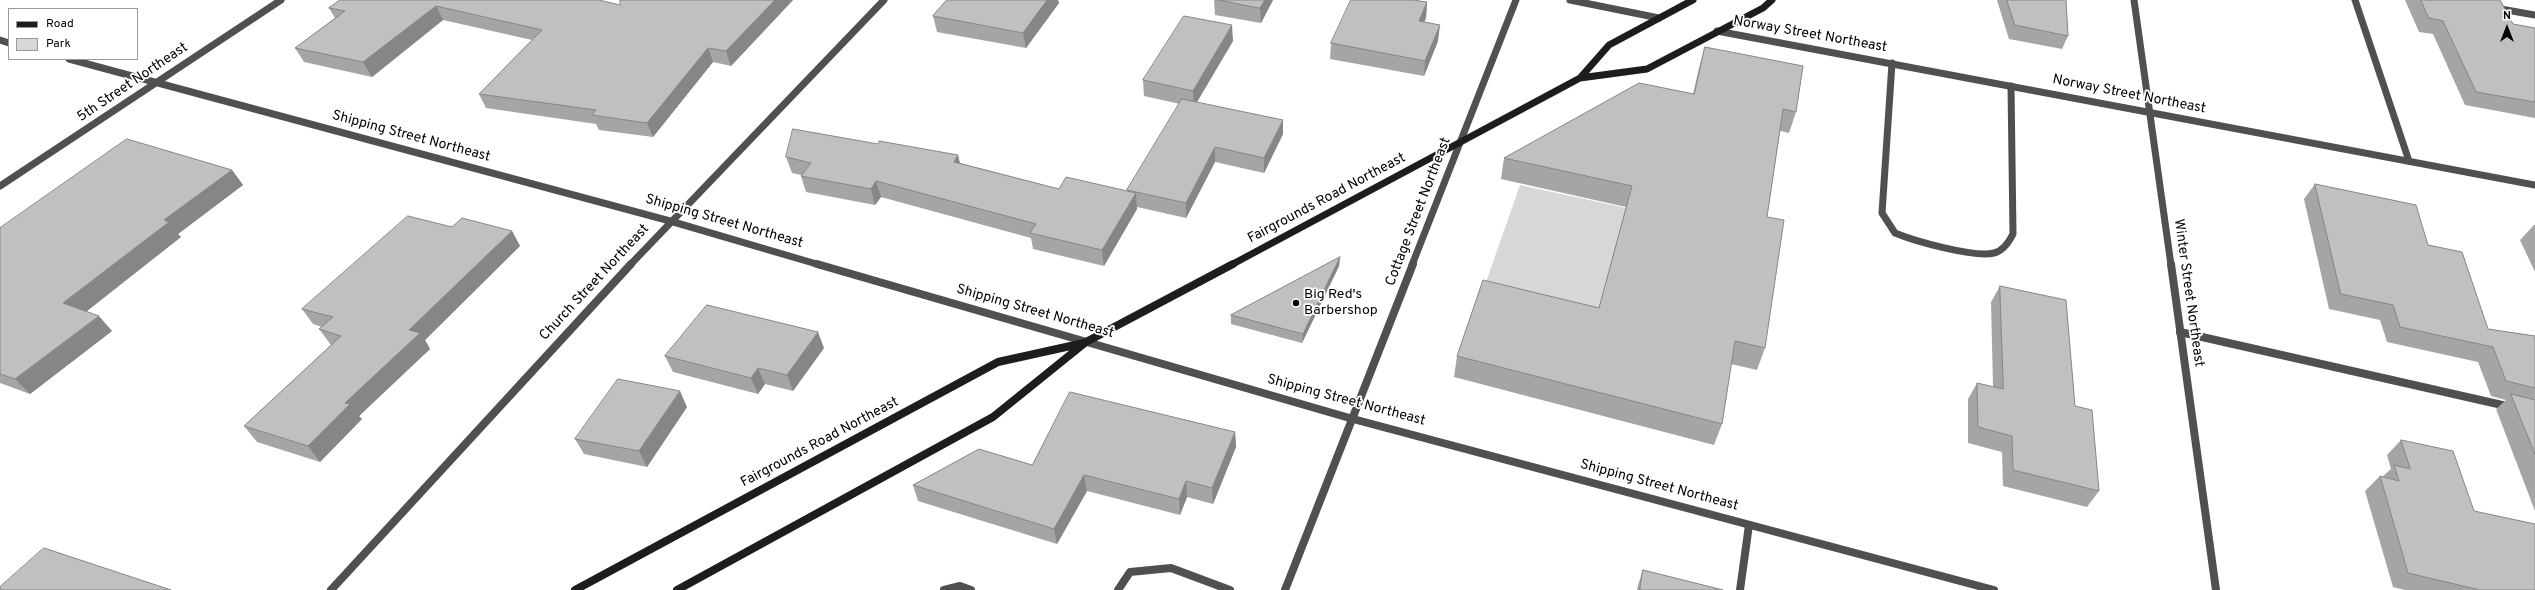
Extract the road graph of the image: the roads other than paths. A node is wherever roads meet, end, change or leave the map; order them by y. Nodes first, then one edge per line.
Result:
1 (281, 0) edge
2 (884, 0) edge
3 (1516, 0) edge
4 (1570, 0) edge
5 (1693, 0) edge
6 (1772, 0) edge
7 (2134, 0) edge
8 (2355, 0) edge
9 (2484, 6) edge
10 (2535, 15) edge
11 (1659, 18) junction
12 (1718, 31) junction
13 (73, 60) edge
14 (1892, 63) junction
15 (1580, 78) junction
16 (157, 83) junction
17 (2011, 86) junction
18 (2150, 112) junction
19 (1460, 144) junction
20 (2409, 161) junction
21 (2535, 185) edge
22 (0, 186) edge
23 (670, 221) junction
24 (2180, 332) junction
25 (1086, 342) junction
26 (2520, 408) edge
27 (1353, 419) junction
28 (1749, 525) junction
29 (331, 590) edge
30 (575, 590) edge
31 (678, 590) edge
32 (944, 590) edge
33 (971, 590) edge
34 (1118, 590) edge
35 (1230, 590) edge
36 (1285, 590) edge
37 (1740, 590) edge
38 (1994, 590) edge
39 (2216, 590) edge

1 - 16 street, 5th Street Northeast
2 - 23 street, Church Street Northeast
3 - 19 street, Cottage Street Northeast
4 - 11 street
5 - 11 street, Fairgrounds Road Northeast
6 - 12 street, Fairgrounds Road Northeast
7 - 18 street, Winter Street Northeast
8 - 20 street
9 - 10 street
11 - 15 street, Fairgrounds Road Northeast
12 - 14 street, Norway Street Northeast
12 - 15 street, Fairgrounds Road Northeast
13 - 16 street, Shipping Street Northeast
14 - 17 street, Norway Street Northeast
14 - 17 street
15 - 19 street, Fairgrounds Road Northeast
16 - 22 street, 5th Street Northeast
16 - 23 street, Shipping Street Northeast
17 - 18 street, Norway Street Northeast
18 - 20 street, Norway Street Northeast
18 - 24 street, Winter Street Northeast
19 - 25 street, Fairgrounds Road Northeast
19 - 27 street, Cottage Street Northeast
20 - 21 street, Norway Street Northeast
23 - 25 street, Shipping Street Northeast
23 - 29 street, Church Street Northeast
24 - 26 street
24 - 39 street, Winter Street Northeast
25 - 27 street, Shipping Street Northeast
25 - 30 street, Fairgrounds Road Northeast
25 - 31 street, Fairgrounds Road Northeast
27 - 28 street, Shipping Street Northeast
27 - 36 street, Cottage Street Northeast
28 - 37 street
28 - 38 street, Shipping Street Northeast
32 - 33 street
34 - 35 street

